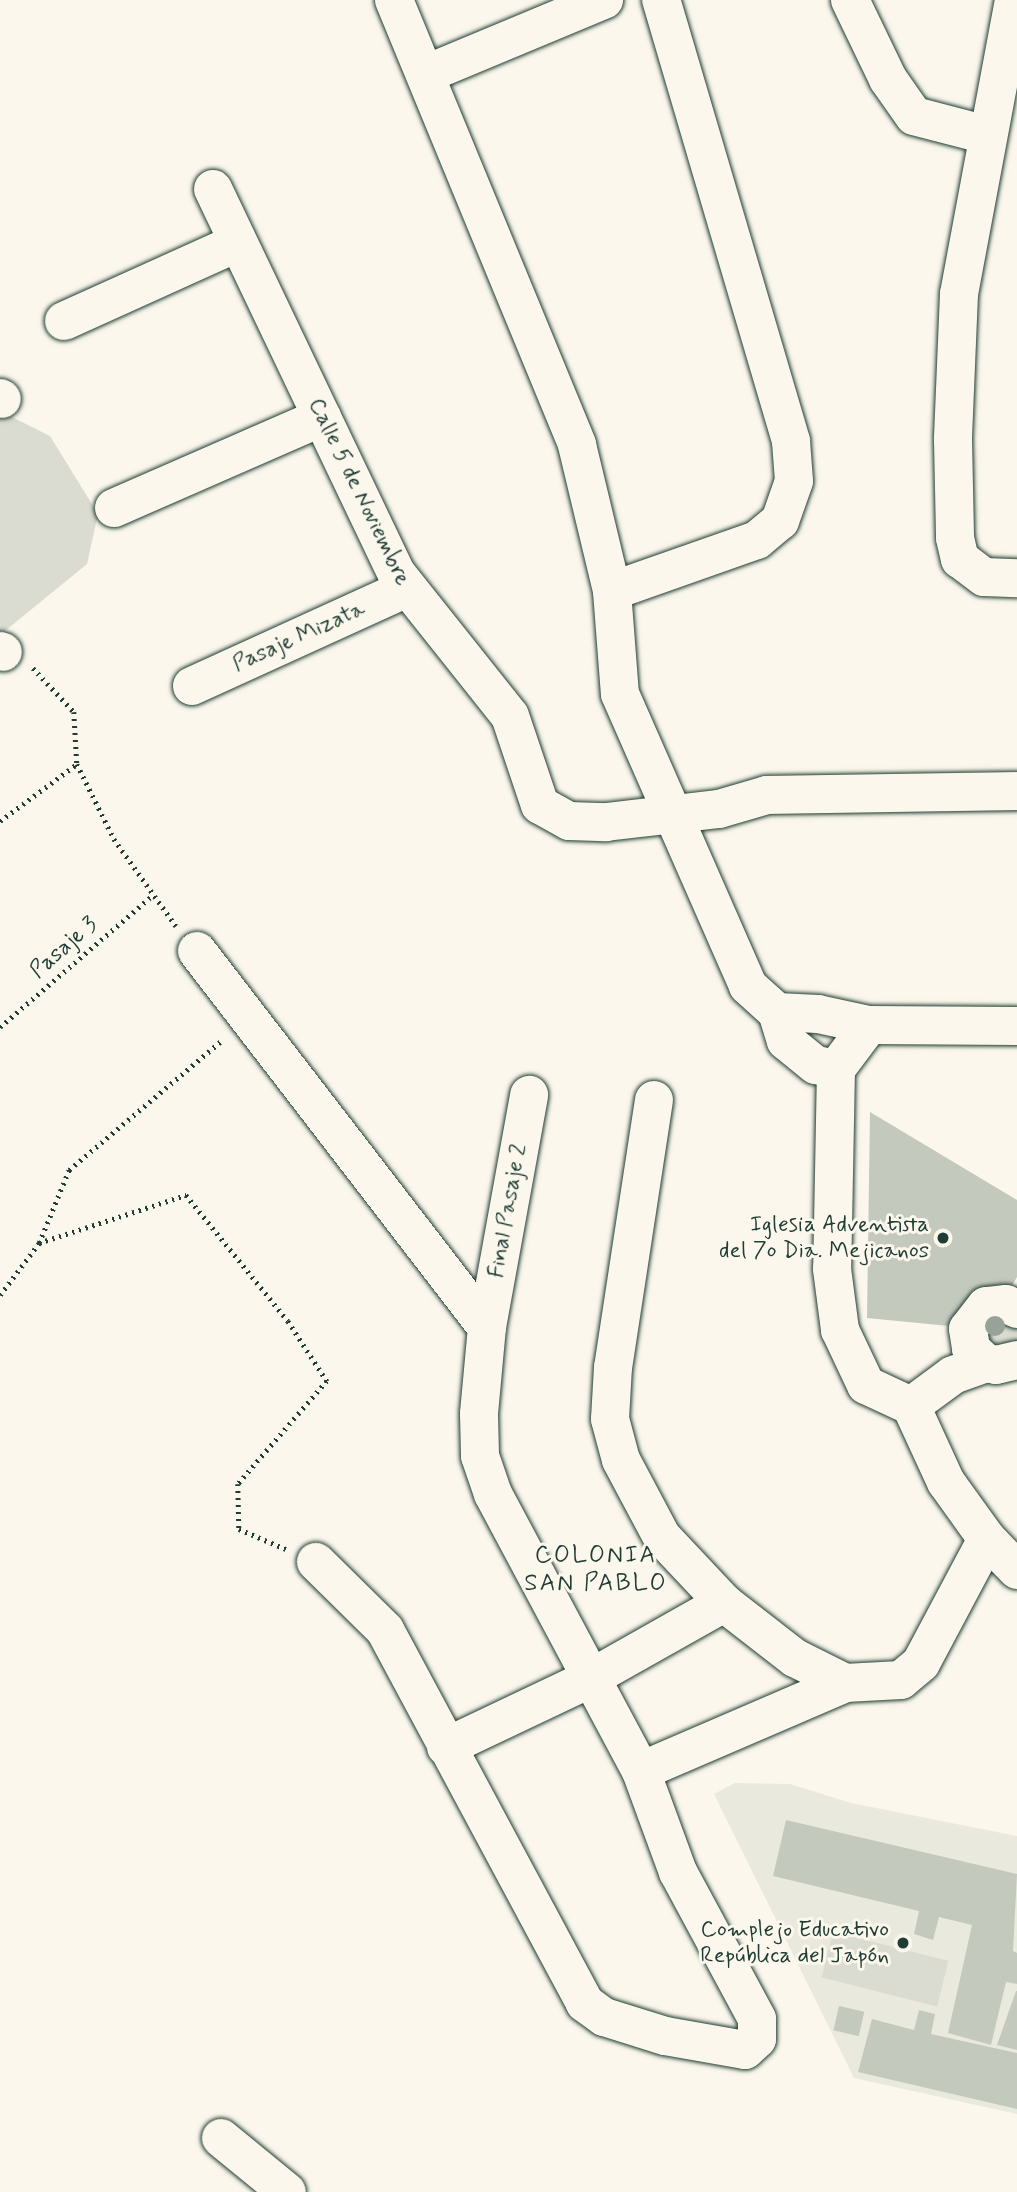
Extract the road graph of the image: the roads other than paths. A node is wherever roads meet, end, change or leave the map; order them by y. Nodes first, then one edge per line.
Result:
1 (394, 0) edge
2 (604, 0) edge
3 (661, 0) edge
4 (850, 0) edge
5 (1014, 0) edge
6 (426, 74) junction
7 (986, 135) junction
8 (213, 189) dead end
9 (237, 243) junction
10 (64, 321) dead end
11 (322, 417) junction
12 (114, 508) dead end
13 (1017, 578) edge
14 (405, 589) junction
15 (612, 591) junction
16 (192, 686) dead end
17 (1017, 791) edge
18 (674, 814) junction
19 (197, 951) road end
20 (778, 1012) junction
21 (869, 1025) junction
22 (1017, 1026) edge
23 (836, 1069) junction
24 (529, 1096) dead end
25 (654, 1100) dead end
26 (1017, 1309) edge
27 (487, 1327) junction
28 (1007, 1364) edge
29 (911, 1406) junction
30 (987, 1539) junction
31 (316, 1562) road end
32 (1017, 1570) edge
33 (724, 1603) junction
34 (589, 1679) junction
35 (845, 1683) junction
36 (446, 1747) junction
37 (641, 1771) junction
38 (221, 2138) dead end
39 (288, 2192) edge

1 - 6 street
2 - 6 street
3 - 15 street
4 - 7 street
5 - 7 street
6 - 15 street
7 - 13 street
8 - 9 street, Calle 5 de Noviembre
9 - 10 street
9 - 11 street, Calle 5 de Noviembre
11 - 12 street
11 - 14 street, Calle 5 de Noviembre
14 - 16 street, Pasaje Mizata
14 - 18 street, Calle 5 de Noviembre
15 - 18 street
17 - 18 street, Calle 5 de Noviembre
18 - 20 street
19 - 27 street
20 - 21 street
20 - 23 street
21 - 22 street
21 - 23 street
23 - 29 street
24 - 27 street, Final Pasaje 2
25 - 33 street
26 - 28 street
27 - 34 street, Final Pasaje 2
28 - 29 street
29 - 30 street
30 - 32 street
30 - 35 street
31 - 36 street
33 - 34 street
33 - 35 street
34 - 36 street
34 - 37 street, Final Pasaje 2
35 - 37 street
36 - 37 street, Final Pasaje 2
38 - 39 street

